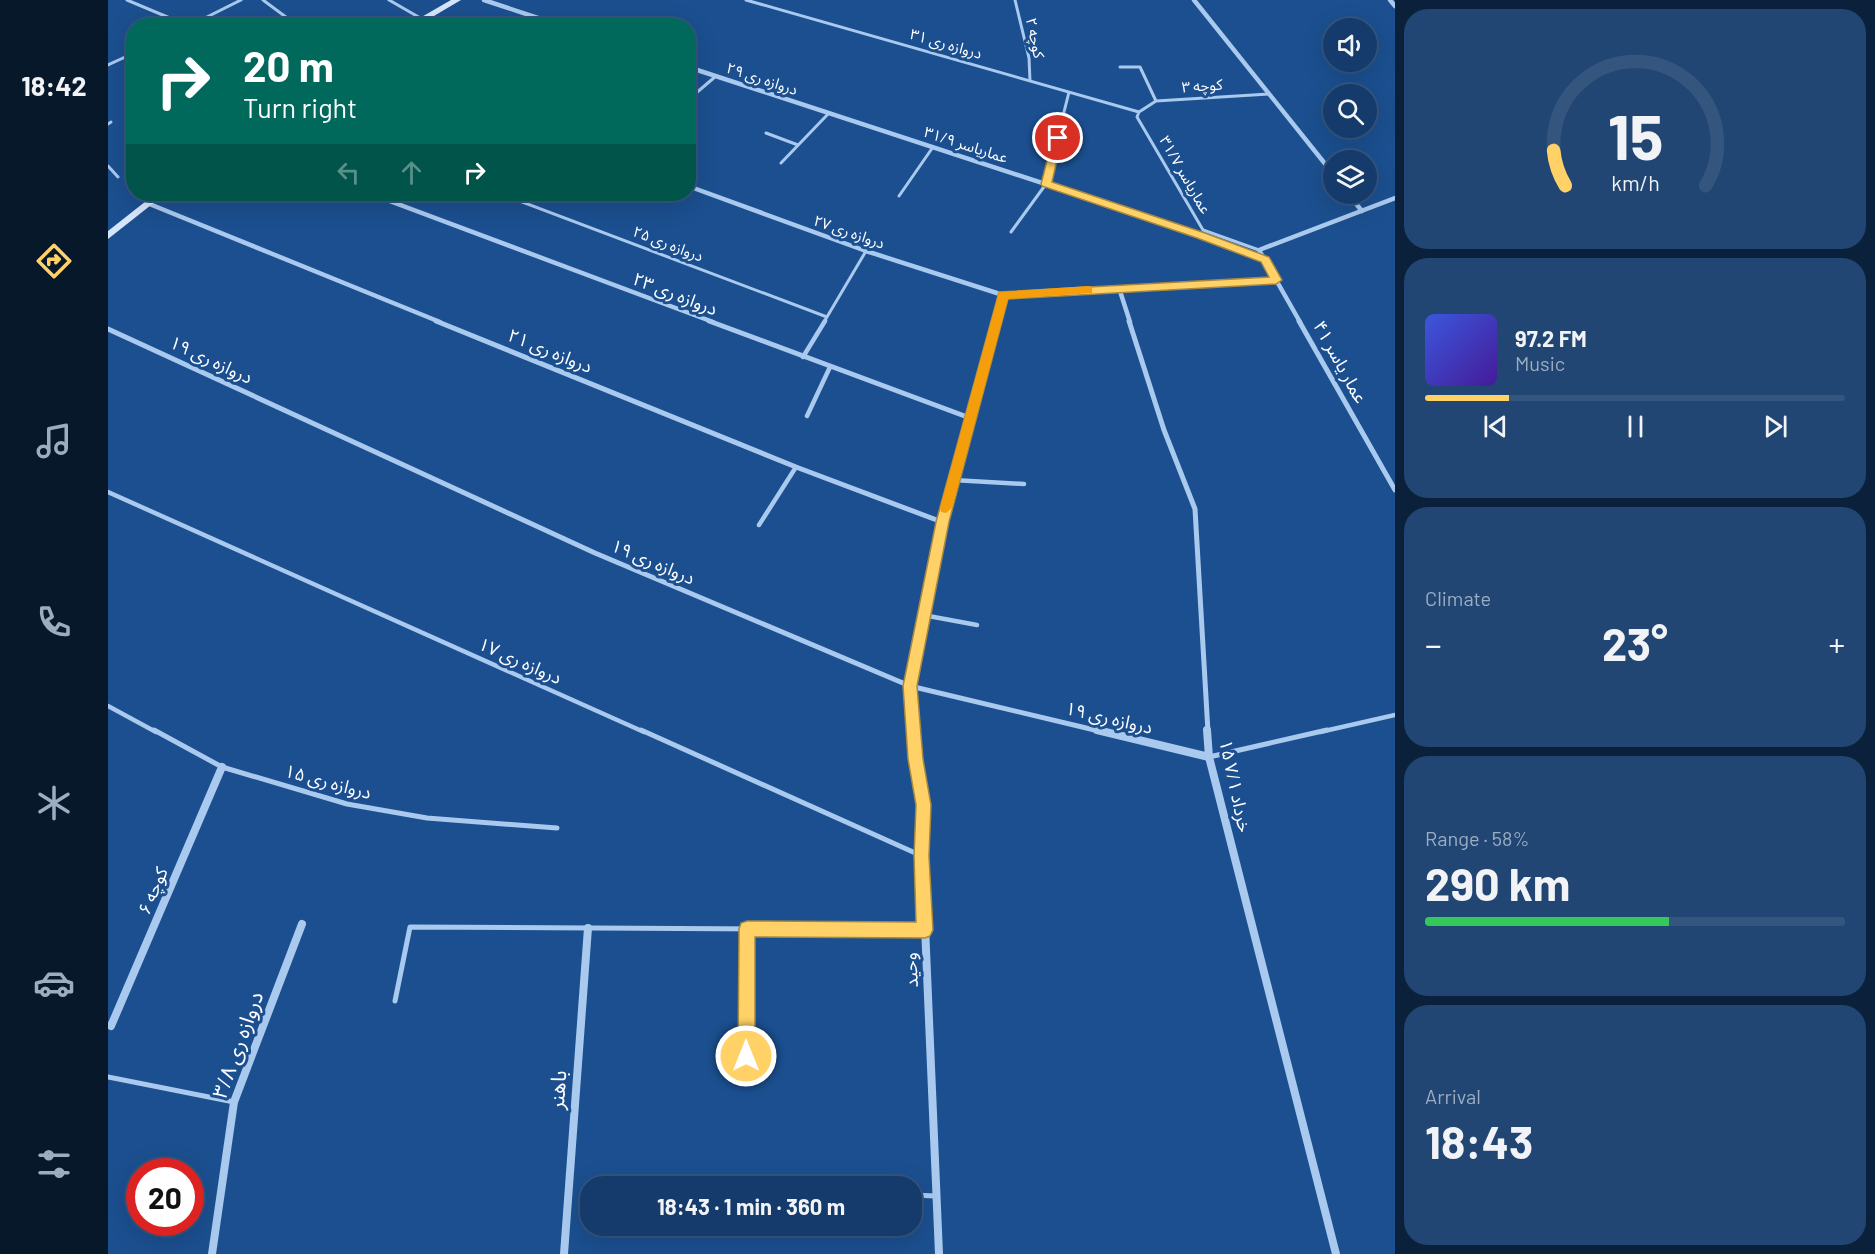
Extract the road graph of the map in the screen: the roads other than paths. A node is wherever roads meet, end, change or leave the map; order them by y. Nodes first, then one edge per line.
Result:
1 (127, 0) edge
2 (241, 0) edge
3 (263, 0) edge
4 (389, 0) edge
5 (457, 0) edge
6 (484, 0) edge
7 (746, 0) edge
8 (1015, 0) edge
9 (1194, 0) edge
10 (1390, 0) edge
11 (1395, 6) edge
12 (170, 18) edge
13 (205, 18) edge
14 (288, 18) edge
15 (420, 18) edge
16 (424, 18) edge
17 (538, 18) edge
18 (126, 57) edge
19 (109, 64) edge
20 (1120, 67) dead end
21 (696, 70) edge
22 (716, 76) junction
23 (1030, 81) junction
24 (1069, 92) junction
25 (696, 93) edge
26 (1269, 94) junction
27 (1156, 101) junction
28 (1139, 112) junction
29 (829, 113) junction
30 (766, 133) dead end
31 (798, 145) junction
32 (933, 147) junction
33 (1323, 161) edge
34 (782, 163) dead end
35 (108, 166) edge
36 (118, 177) dead end
37 (1046, 184) junction
38 (696, 189) edge
39 (899, 195) dead end
40 (1395, 198) edge
41 (150, 201) edge
42 (390, 201) edge
43 (520, 201) edge
44 (147, 203) junction
45 (1356, 204) edge
46 (1362, 211) junction
47 (1011, 232) dead end
48 (109, 234) edge
49 (1259, 250) junction
50 (866, 251) junction
51 (1265, 260) junction
52 (1276, 280) junction
53 (1119, 288) junction
54 (1003, 295) junction
55 (827, 317) junction
56 (108, 329) edge
57 (802, 357) junction
58 (830, 367) junction
59 (807, 416) dead end
60 (970, 418) junction
61 (796, 467) junction
62 (954, 480) junction
63 (1024, 484) dead end
64 (1395, 490) edge
65 (108, 492) edge
66 (942, 522) junction
67 (759, 525) dead end
68 (923, 615) junction
69 (976, 626) dead end
70 (910, 686) junction
71 (108, 706) edge
72 (1395, 715) edge
73 (1209, 756) junction
74 (222, 767) junction
75 (557, 828) dead end
76 (921, 856) junction
77 (302, 924) dead end
78 (588, 928) junction
79 (747, 929) junction
80 (925, 930) junction
81 (395, 1001) dead end
82 (109, 1028) edge
83 (108, 1077) edge
84 (746, 1077) dead end
85 (234, 1102) junction
86 (922, 1195) edge
87 (937, 1196) junction
88 (212, 1254) edge
89 (564, 1254) edge
90 (939, 1254) edge
91 (1336, 1254) edge

1 - 12 lane
2 - 13 lane
3 - 14 lane
4 - 15 lane
5 - 16 main road
6 - 17 street
7 - 23 lane, دروازه ری ۳۱
8 - 23 lane, کوچه ۲
9 - 26 street
10 - 11 street
18 - 19 lane
20 - 27 lane
21 - 22 street, دروازه ری ۲۹
22 - 25 lane
22 - 29 street, دروازه ری ۲۹
23 - 24 lane, دروازه ری ۳۱
24 - 28 lane, دروازه ری ۳۱
24 - 37 lane
26 - 27 lane, کوچه ۳
26 - 33 street
27 - 28 lane, کوچه ۳
28 - 49 lane, عماریاسر ۳۱/۷
29 - 31 lane
29 - 32 street, عماریاسر ۳۱/۹
30 - 31 lane
31 - 34 lane
32 - 37 street, عماریاسر ۳۱/۹
32 - 39 lane
35 - 36 lane
37 - 47 lane
37 - 51 street, عماریاسر ۳۱/۹
38 - 50 street, دروازه ری ۲۷
40 - 46 street
41 - 44 main road
42 - 57 street, دروازه ری ۲۳
43 - 55 lane, دروازه ری ۲۵
44 - 48 main road
44 - 61 street, دروازه ری ۲۱
45 - 46 street
46 - 49 street
49 - 51 street, عمار یاسر ۴۱
50 - 54 street, دروازه ری ۲۷
50 - 55 lane
51 - 52 street, عمار یاسر ۴۱
52 - 53 street
52 - 64 street, عمار یاسر ۴۱
53 - 54 street
53 - 73 street, ۱۵ خرداد ۷/۱
54 - 60 street, وحید
55 - 57 lane
56 - 70 street, دروازه ری ۱۹
57 - 58 street, دروازه ری ۲۳
58 - 59 lane
58 - 60 street, دروازه ری ۲۳
60 - 62 street, وحید
61 - 66 street, دروازه ری ۲۱
61 - 67 lane
62 - 63 lane
62 - 66 street, وحید
65 - 76 lane, دروازه ری ۱۷
66 - 68 street, وحید
68 - 69 lane
68 - 70 street, وحید
70 - 73 street, دروازه ری ۱۹
70 - 76 street, وحید
71 - 74 lane, دروازه ری ۱۵
72 - 73 lane
73 - 91 street, ۱۵ خرداد ۷/۱
74 - 75 lane, دروازه ری ۱۵
74 - 82 street, کوچه ۶
76 - 80 street, وحید
77 - 85 street, دروازه ری ۳/۸
78 - 79 lane
78 - 81 lane
78 - 89 street, باهنر
79 - 80 lane
79 - 84 lane
80 - 87 street, وحید
83 - 85 lane
85 - 88 street, دروازه ری ۳/۸
86 - 87 lane
87 - 90 street, وحید

